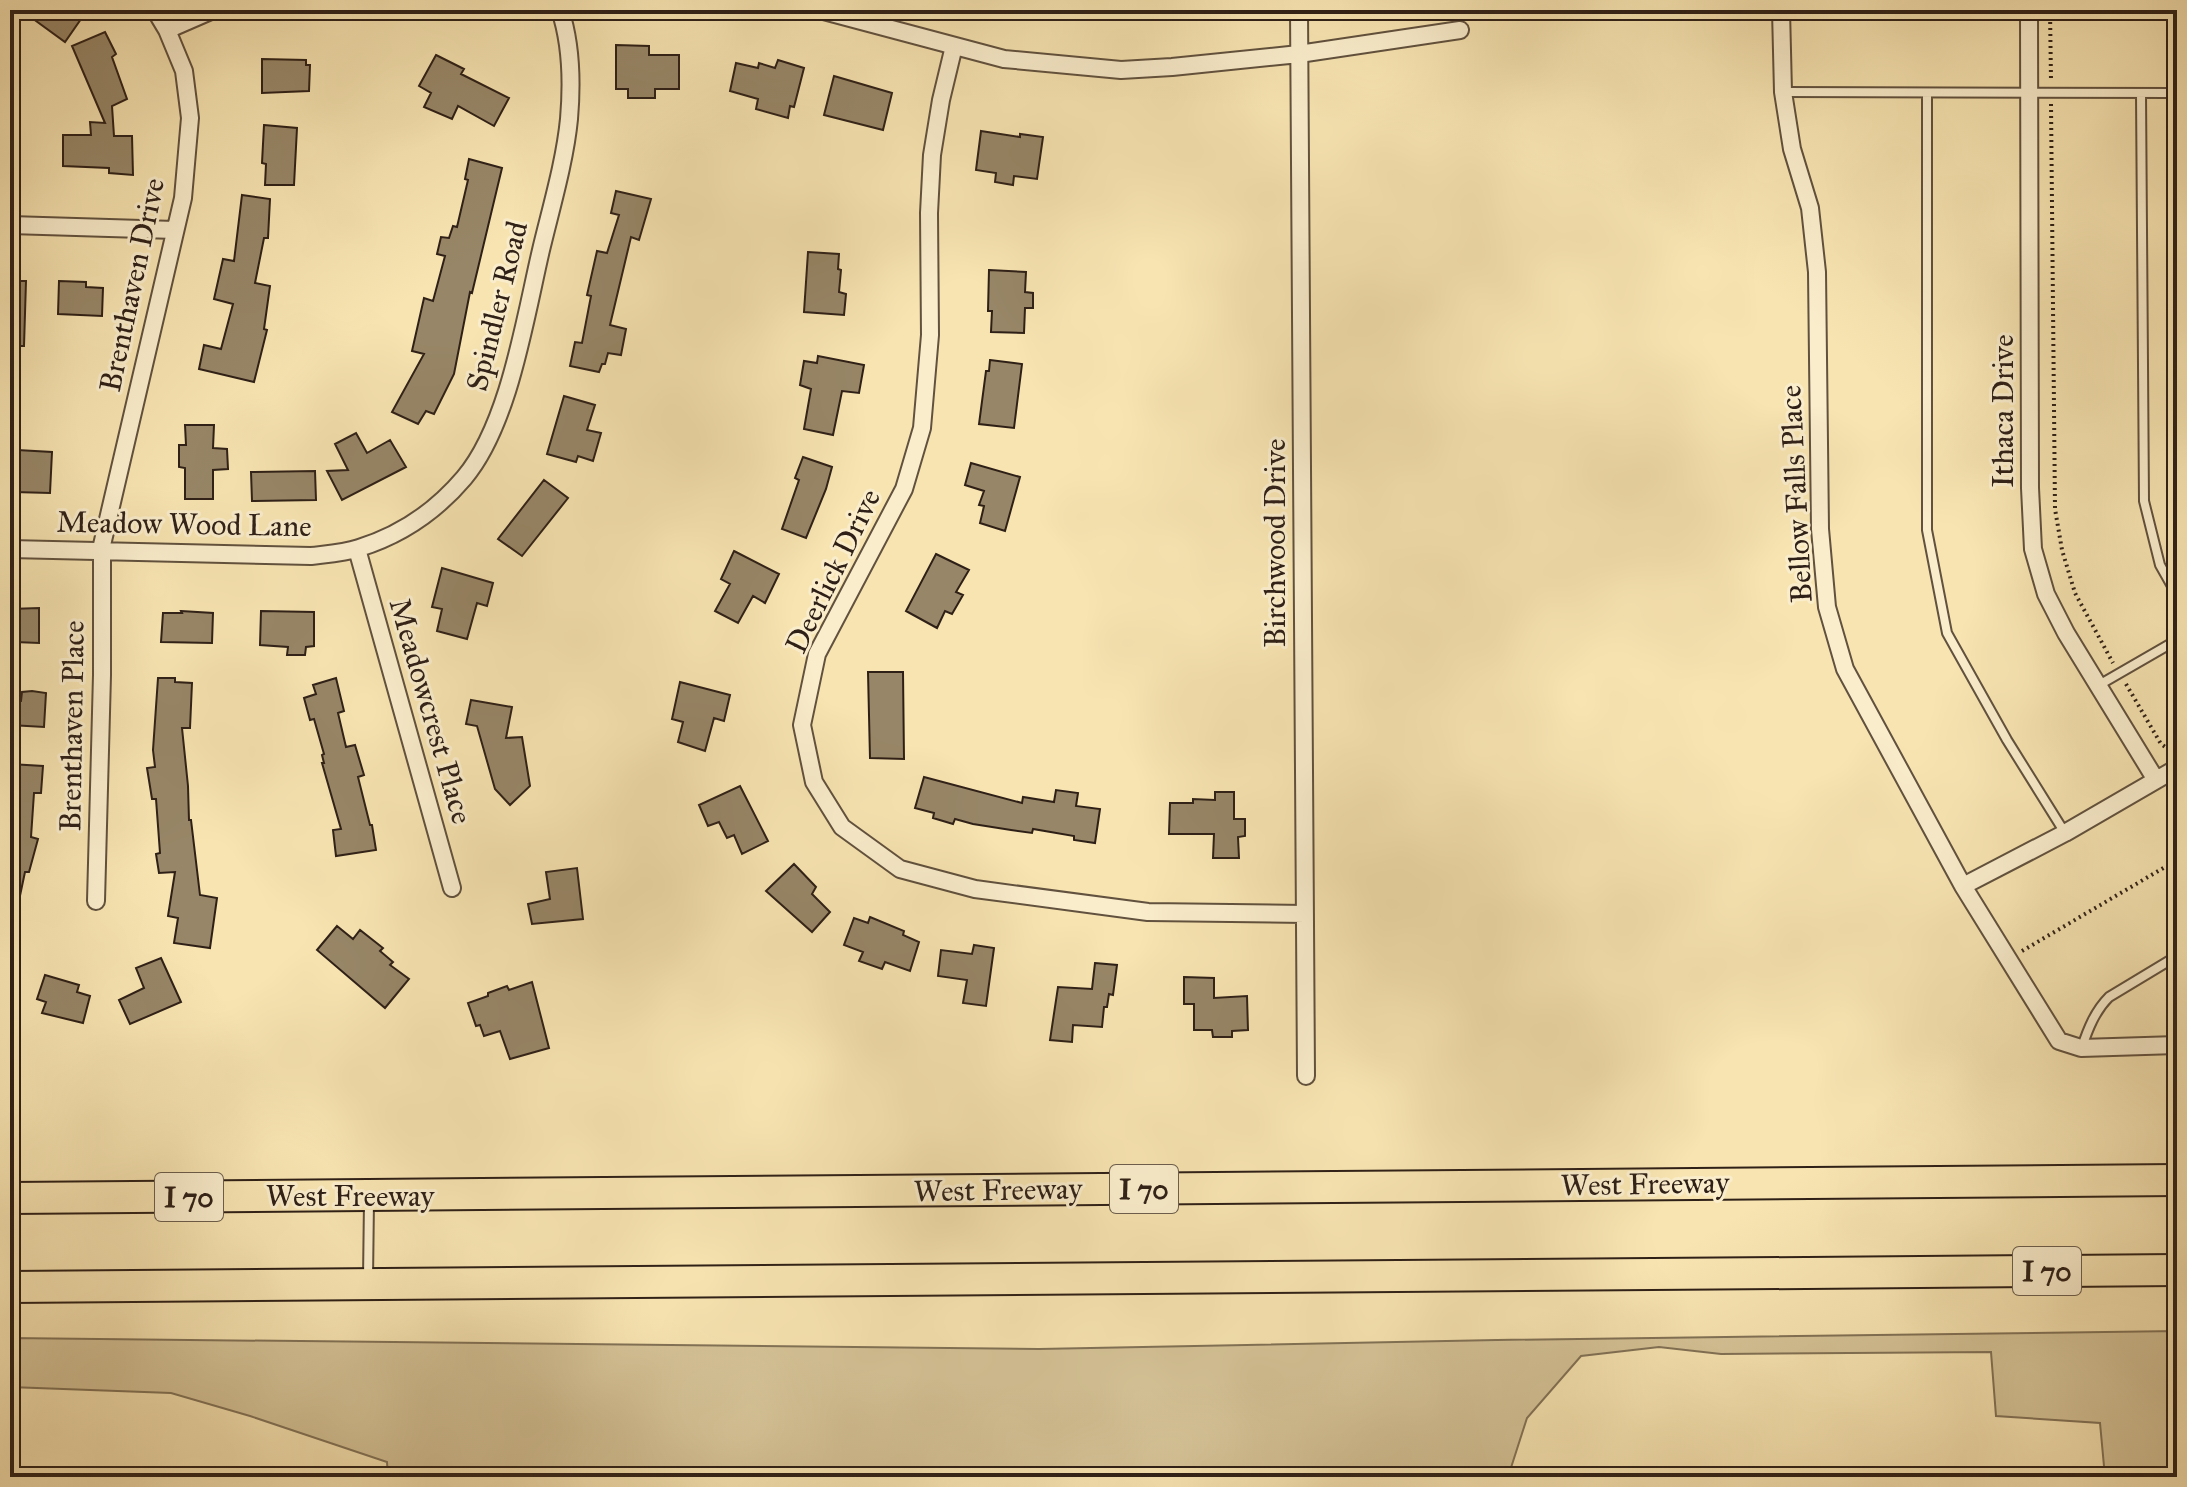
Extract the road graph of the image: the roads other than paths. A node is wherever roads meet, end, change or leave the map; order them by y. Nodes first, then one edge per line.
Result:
1 (155, 10) edge
2 (213, 10) edge
3 (356, 10) edge
4 (415, 10) edge
5 (560, 10) edge
6 (820, 10) edge
7 (1299, 10) edge
8 (1781, 10) edge
9 (2029, 10) edge
10 (167, 30) junction
11 (1460, 30) dead end
12 (954, 46) junction
13 (1299, 54) junction
14 (1783, 92) junction
15 (1927, 93) junction
16 (2031, 93) junction
17 (2141, 93) junction
18 (2177, 93) edge
19 (10, 225) edge
20 (175, 230) junction
21 (10, 549) edge
22 (357, 549) junction
23 (101, 552) junction
24 (2177, 595) edge
25 (2177, 640) edge
26 (2099, 685) junction
27 (2177, 768) edge
28 (2156, 780) junction
29 (2065, 833) junction
30 (1963, 886) junction
31 (452, 888) dead end
32 (96, 901) dead end
33 (1305, 914) junction
34 (2177, 956) edge
35 (2177, 1045) edge
36 (2081, 1048) junction
37 (1306, 1076) dead end
38 (2177, 1180) edge
39 (369, 1196) junction
40 (10, 1198) edge
41 (2177, 1270) edge
42 (368, 1284) junction
43 (10, 1287) edge

1 - 10 street, Brenthaven Drive
2 - 10 street
3 - 4 street
5 - 22 street, Spindler Road
6 - 12 street
7 - 13 street, Birchwood Drive
8 - 14 street, Bellow Falls Place
9 - 16 street, Ithaca Drive
10 - 20 street, Brenthaven Drive
11 - 13 street
12 - 13 street
12 - 33 street, Deerlick Drive
13 - 33 street, Birchwood Drive
14 - 15 lane
14 - 30 street, Bellow Falls Place
15 - 16 lane
15 - 29 lane
16 - 17 lane
16 - 26 street, Ithaca Drive
17 - 18 lane
17 - 24 lane
19 - 20 street
20 - 23 street, Brenthaven Drive
21 - 23 street, Meadow Wood Lane
22 - 23 street, Meadow Wood Lane
22 - 31 street, Meadowcrest Place
23 - 32 street, Brenthaven Place
25 - 26 lane
26 - 28 street, Ithaca Drive
27 - 28 street
28 - 29 street
29 - 30 street
30 - 36 street, Bellow Falls Place
33 - 37 street, Birchwood Drive
34 - 36 lane
35 - 36 street
38 - 39 highway, West Freeway / I 70
39 - 40 highway, West Freeway / I 70
39 - 42 lane
41 - 42 highway, I 70
42 - 43 highway, I 70

